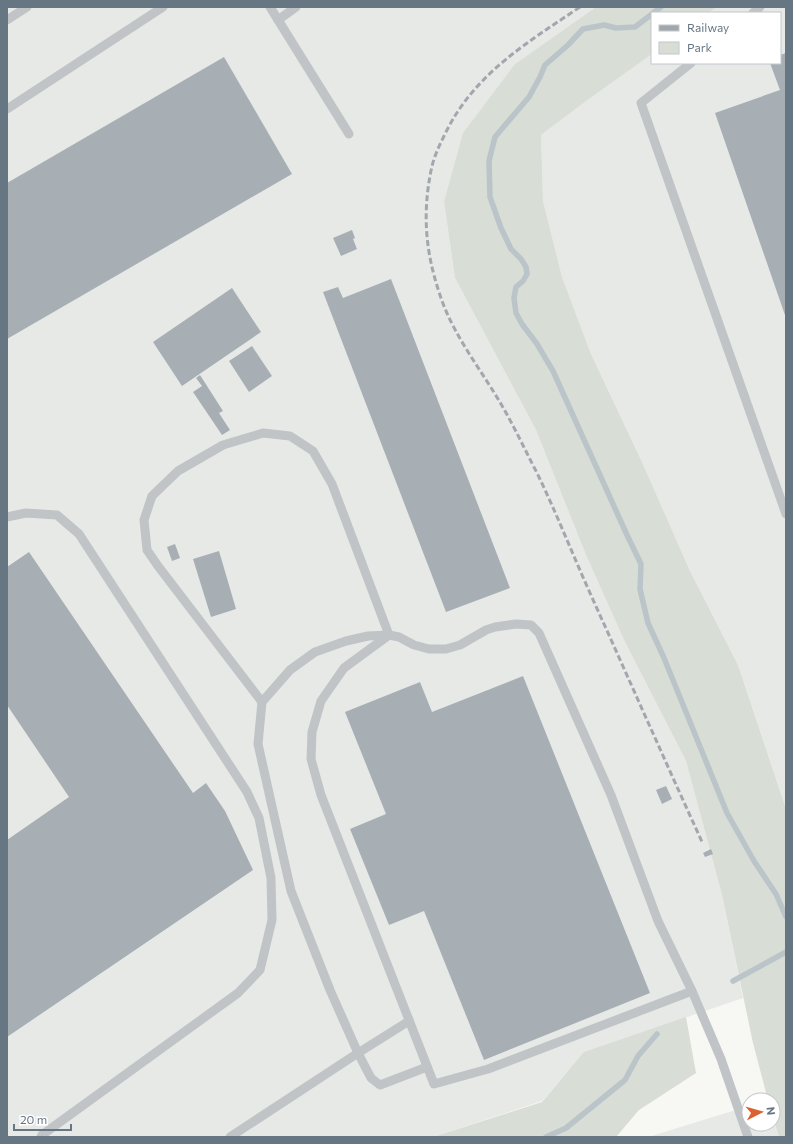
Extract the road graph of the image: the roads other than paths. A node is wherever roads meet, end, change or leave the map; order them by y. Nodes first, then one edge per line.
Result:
1 (27, 7) edge
2 (163, 7) edge
3 (270, 7) edge
4 (296, 7) edge
5 (7, 20) edge
6 (278, 20) junction
7 (690, 64) edge
8 (7, 108) edge
9 (349, 134) dead end
10 (786, 514) edge
11 (7, 517) edge
12 (389, 635) junction
13 (262, 702) junction
14 (692, 991) junction
15 (409, 1021) junction
16 (358, 1053) junction
17 (427, 1067) junction
18 (41, 1137) edge
19 (230, 1137) edge
20 (748, 1137) edge

1 - 5 lane
2 - 8 lane
3 - 6 lane
4 - 6 lane
6 - 9 lane
7 - 10 lane
11 - 18 lane
12 - 13 lane
12 - 13 lane
12 - 14 lane
12 - 15 lane
13 - 16 lane
14 - 17 lane
14 - 20 lane
15 - 16 lane
15 - 17 lane
16 - 17 lane
16 - 19 lane

